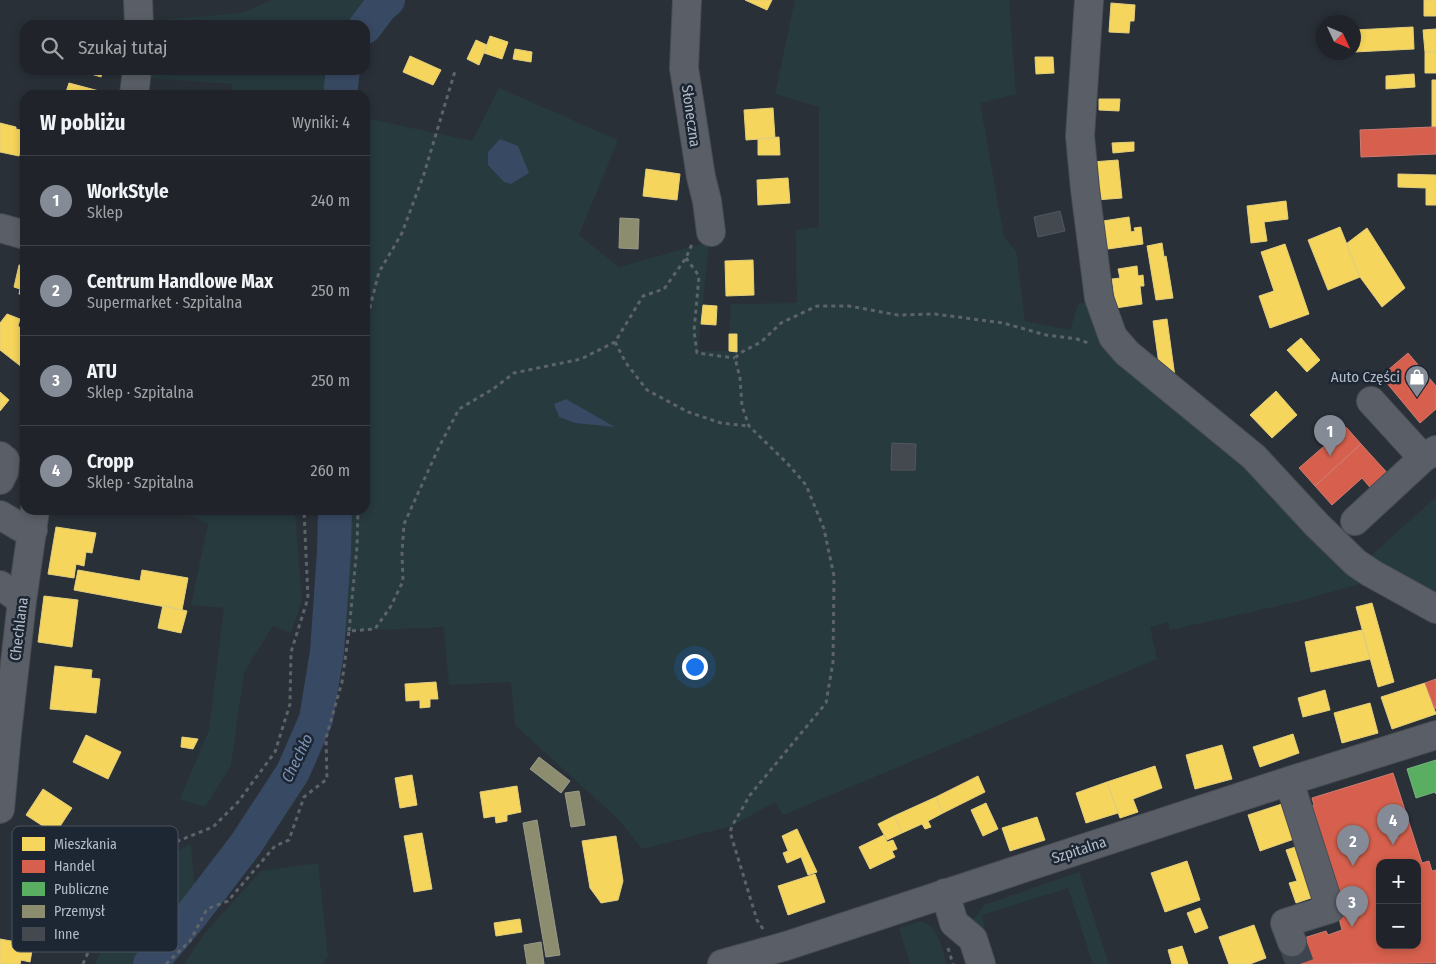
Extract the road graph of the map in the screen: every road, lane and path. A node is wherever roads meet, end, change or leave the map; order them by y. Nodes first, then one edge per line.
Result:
1 (138, 0) edge
2 (687, 0) edge
3 (1089, 0) edge
4 (139, 20) edge
5 (455, 71) dead end
6 (136, 75) edge
7 (135, 90) edge
8 (0, 228) edge
9 (711, 232) dead end
10 (20, 234) edge
11 (370, 307) edge
12 (615, 342) junction
13 (1094, 345) dead end
14 (735, 358) junction
15 (1371, 401) dead end
16 (749, 426) junction
17 (1429, 454) edge
18 (0, 456) edge
19 (0, 480) edge
20 (0, 515) edge
21 (304, 515) edge
22 (358, 515) edge
23 (34, 520) edge
24 (1355, 521) dead end
25 (0, 585) edge
26 (22, 601) junction
27 (1436, 609) edge
28 (349, 631) junction
29 (3, 731) edge
30 (1436, 735) edge
31 (1289, 780) junction
32 (0, 809) edge
33 (178, 841) edge
34 (945, 893) junction
35 (1292, 942) tunnel mouth
36 (781, 947) edge
37 (88, 952) edge
38 (83, 964) edge
39 (166, 964) edge
40 (722, 964) edge
41 (981, 964) edge

1 - 4 street
2 - 9 street, Słoneczna
3 - 27 street
5 - 11 path
6 - 7 street
8 - 10 street
12 - 14 path
12 - 16 path
12 - 28 path
13 - 14 path
14 - 16 path
15 - 17 street
16 - 36 path
17 - 24 street
18 - 19 street
20 - 23 street
21 - 33 path
22 - 28 path
23 - 26 street, Chechlana
25 - 26 street
26 - 29 street, Chechlana
28 - 39 path
29 - 32 street, Chechlana
30 - 31 street, Szpitalna
31 - 34 street, Szpitalna
31 - 35 street
34 - 36 street, Szpitalna
34 - 41 street
36 - 40 street, Szpitalna
37 - 38 path

